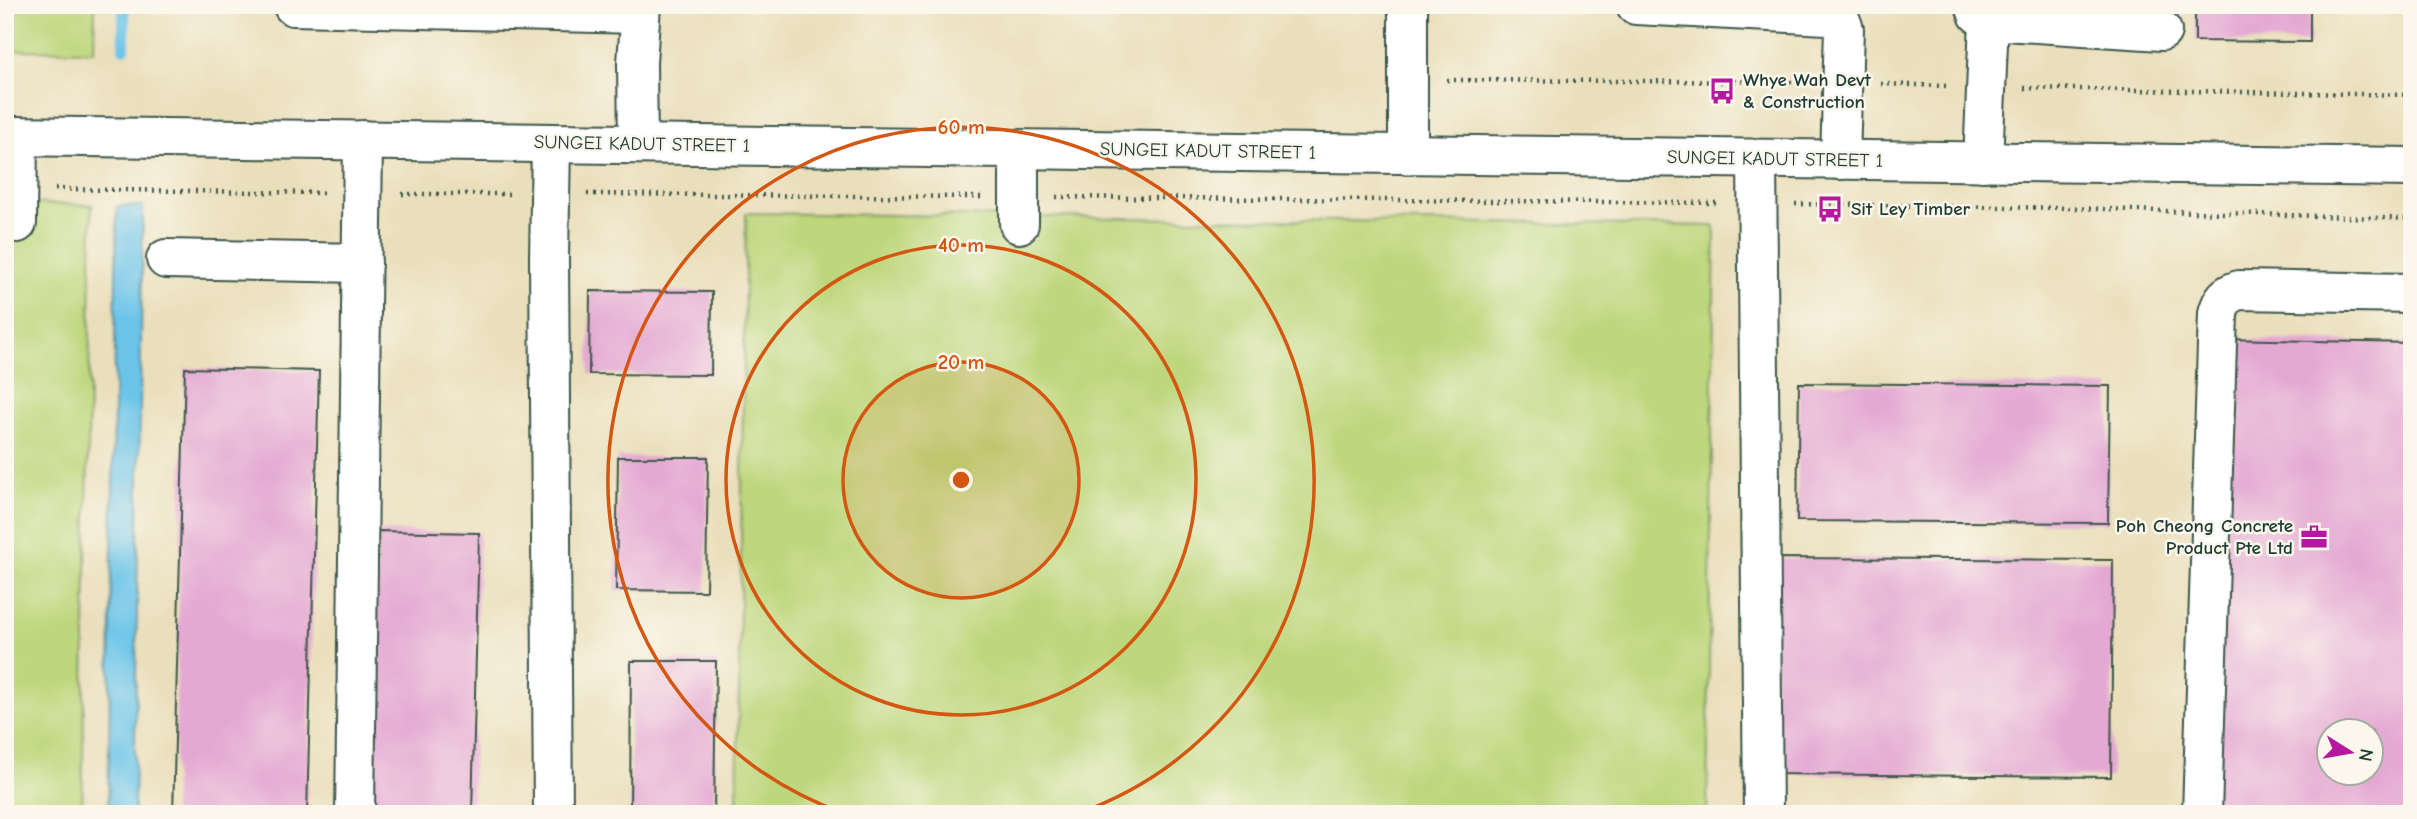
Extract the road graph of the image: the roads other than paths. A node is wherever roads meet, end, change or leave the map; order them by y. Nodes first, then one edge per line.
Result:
1 (1408, 5) edge
2 (1636, 5) edge
3 (293, 6) edge
4 (400, 7) edge
5 (640, 10) edge
6 (1982, 13) edge
7 (2162, 31) dead end
8 (11, 136) edge
9 (363, 140) junction
10 (551, 144) junction
11 (638, 144) junction
12 (1019, 149) junction
13 (1408, 155) junction
14 (1758, 159) junction
15 (1840, 160) junction
16 (1983, 162) junction
17 (2412, 167) edge
18 (17, 206) road end
19 (1019, 210) road end
20 (166, 259) dead end
21 (362, 263) junction
22 (2412, 293) edge
23 (355, 814) edge
24 (553, 814) edge
25 (1763, 814) edge
26 (2202, 814) edge

1 - 13 street
2 - 15 street
3 - 4 street
4 - 5 street
5 - 11 street
6 - 7 street
6 - 16 street
8 - 9 street, SUNGEI KADUT STREET 1
8 - 18 street
9 - 10 street, SUNGEI KADUT STREET 1
9 - 21 street
10 - 11 street, SUNGEI KADUT STREET 1
10 - 24 street
11 - 12 street, SUNGEI KADUT STREET 1
12 - 13 street, SUNGEI KADUT STREET 1
12 - 19 street
13 - 14 street, SUNGEI KADUT STREET 1
14 - 15 street, SUNGEI KADUT STREET 1
14 - 25 street
15 - 16 street, SUNGEI KADUT STREET 1
16 - 17 street, SUNGEI KADUT STREET 1
20 - 21 street
21 - 23 street
22 - 26 street

